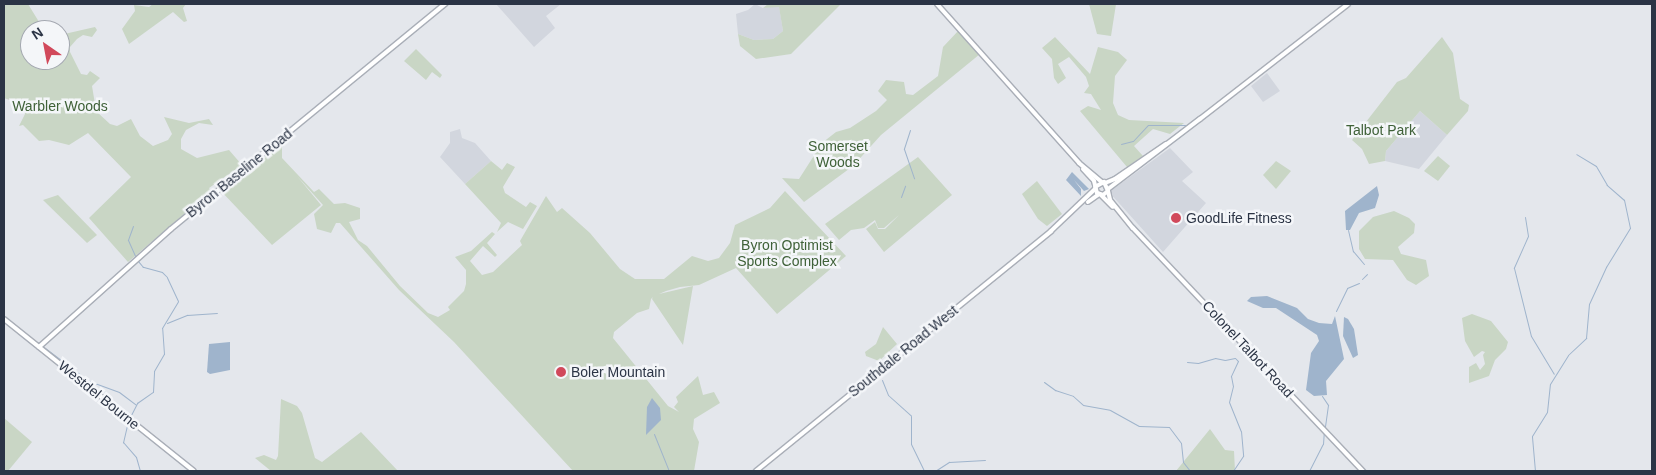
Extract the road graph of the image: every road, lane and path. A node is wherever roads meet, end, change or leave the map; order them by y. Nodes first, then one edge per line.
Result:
1 (444, 4) edge
2 (937, 4) edge
3 (1348, 4) edge
4 (1168, 143) junction
5 (1079, 163) junction
6 (1103, 182) junction
7 (1095, 188) junction
8 (1108, 190) junction
9 (1099, 194) junction
10 (1133, 228) junction
11 (1051, 231) junction
12 (4, 319) edge
13 (39, 347) junction
14 (194, 471) edge
15 (756, 471) edge
16 (1363, 471) edge

1 - 13 main road, Byron Baseline Road
2 - 5 main road
3 - 4 main road
4 - 6 main road
4 - 8 main road
5 - 6 main road
5 - 7 main road
6 - 7 main road, Southdale Road West
6 - 8 main road, Colonel Talbot Road
7 - 9 main road, Colonel Talbot Road
7 - 11 main road, Southdale Road West
8 - 9 main road, Southdale Road West
8 - 10 main road, Colonel Talbot Road
9 - 10 main road, Colonel Talbot Road
9 - 11 main road, Southdale Road West
10 - 16 main road, Colonel Talbot Road
11 - 15 main road, Southdale Road West
12 - 13 main road, Westdel Bourne
13 - 14 main road, Westdel Bourne

